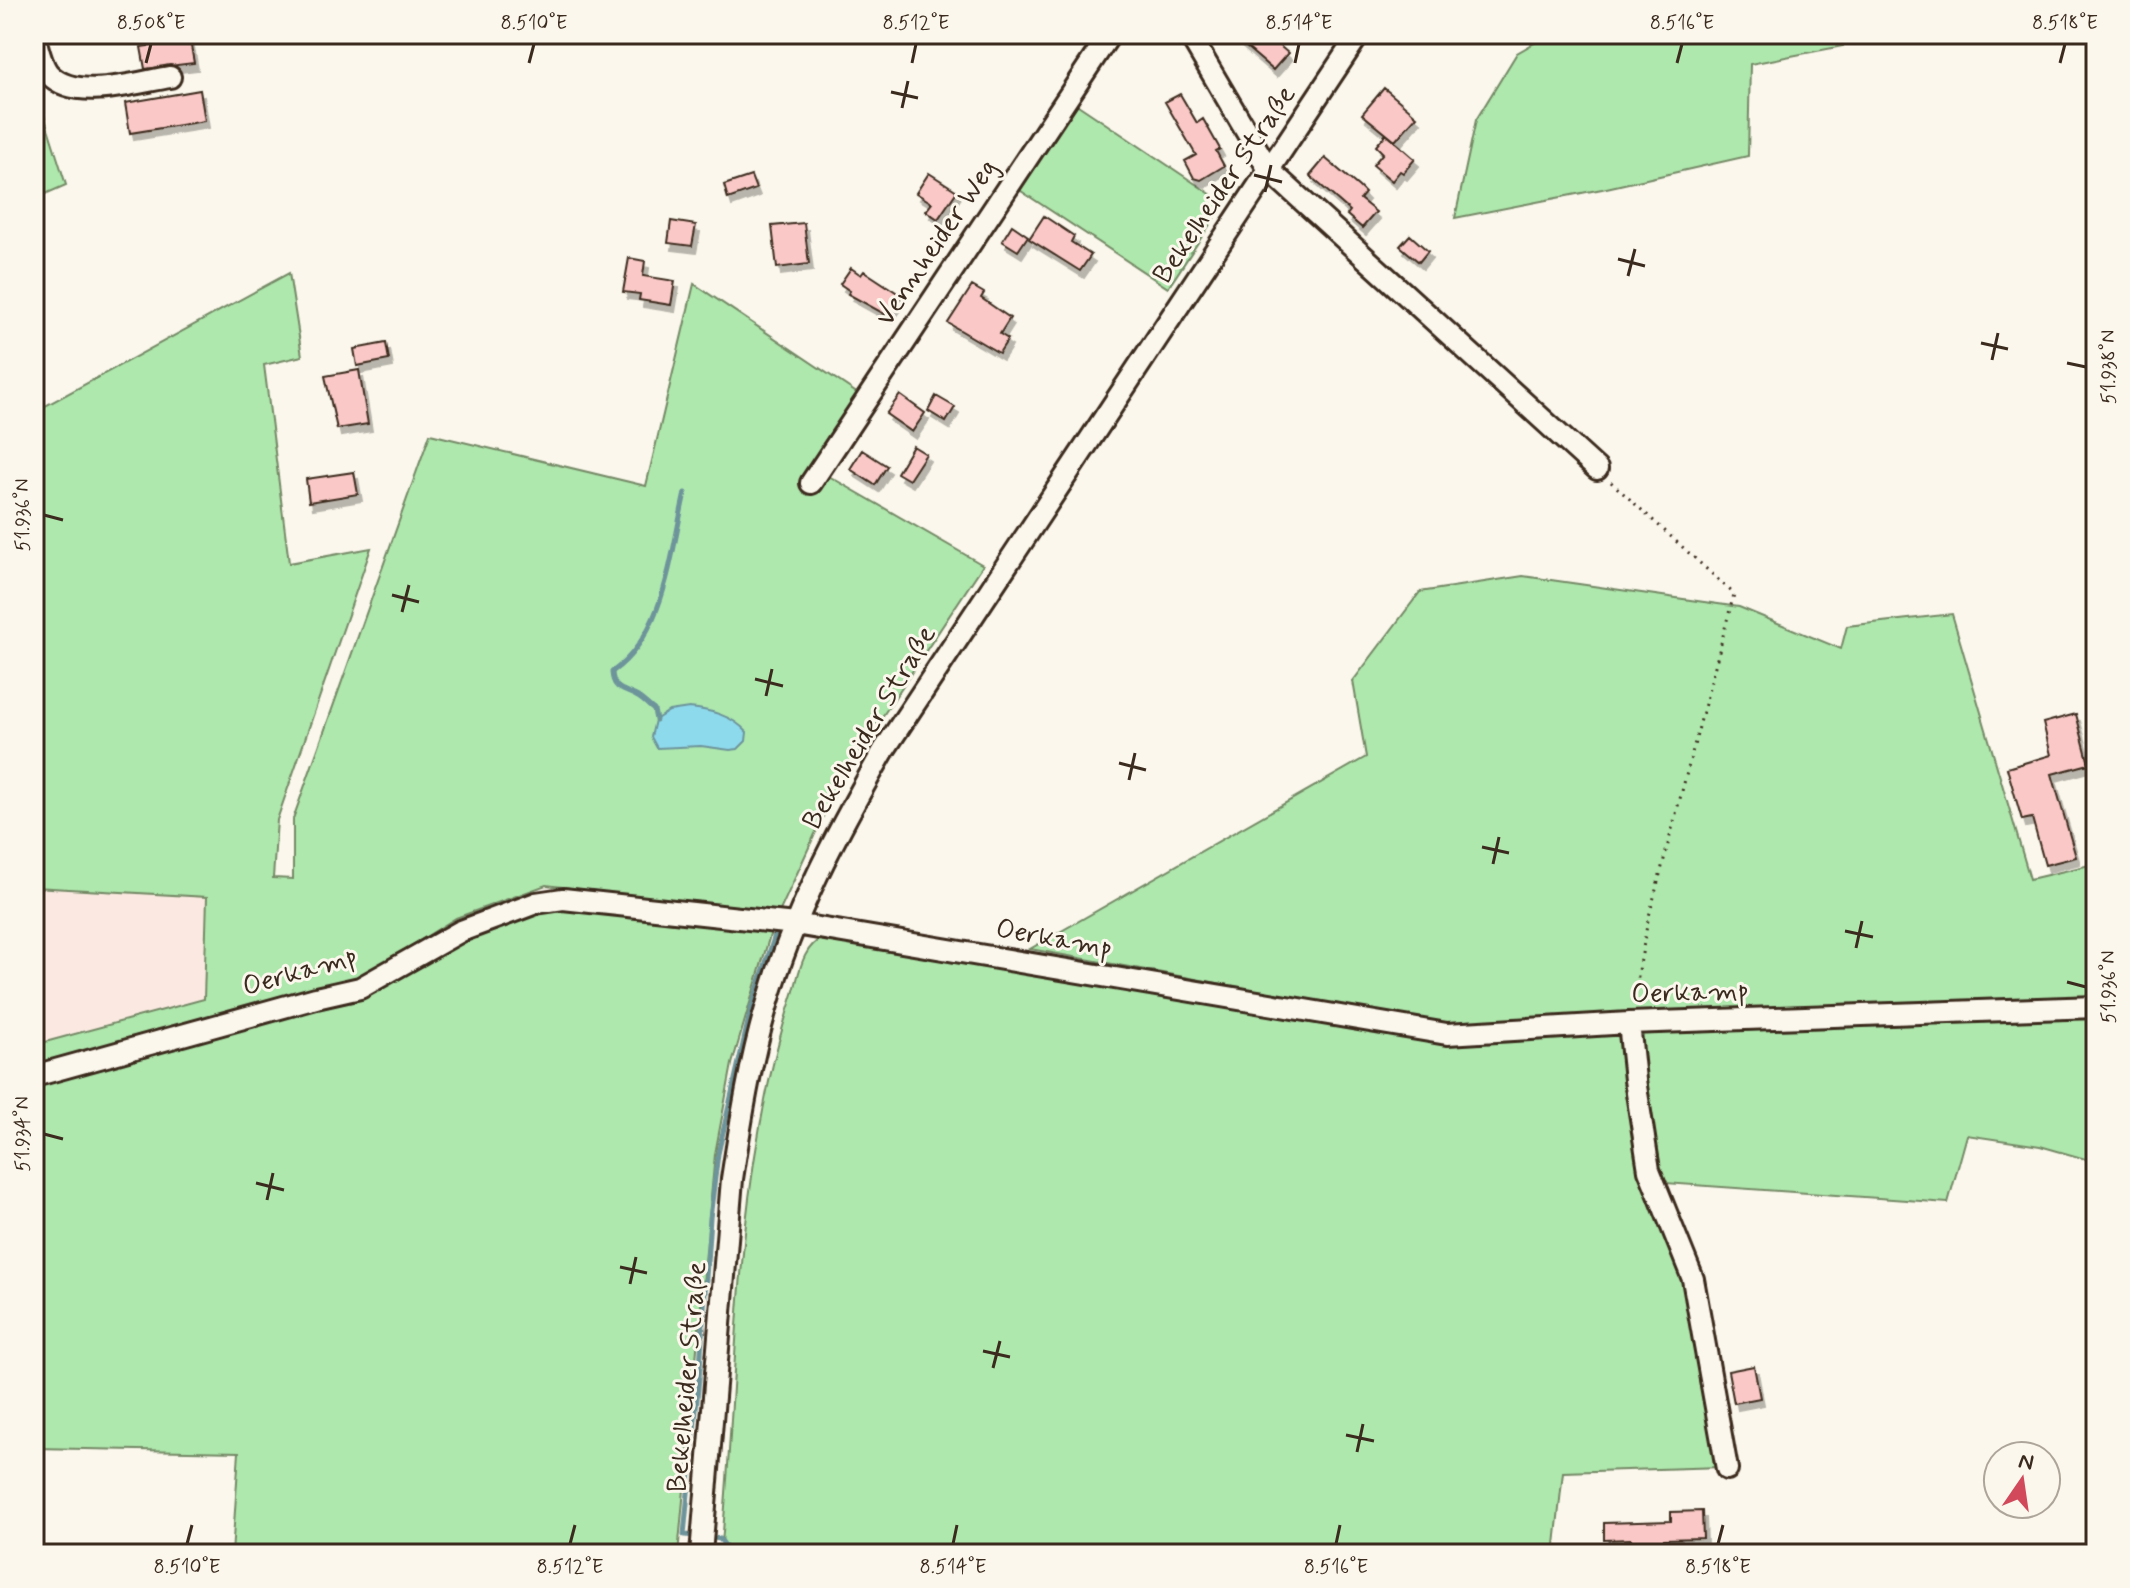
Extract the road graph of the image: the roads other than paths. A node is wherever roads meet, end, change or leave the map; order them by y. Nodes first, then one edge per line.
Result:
1 (1110, 34) edge
2 (1189, 34) edge
3 (1359, 34) edge
4 (34, 35) edge
5 (170, 77) dead end
6 (1269, 170) junction
7 (1597, 469) road end
8 (811, 483) dead end
9 (795, 924) junction
10 (2096, 1007) edge
11 (1629, 1023) junction
12 (34, 1076) edge
13 (1727, 1469) dead end
14 (702, 1551) edge

1 - 8 street, Vennheider Weg
2 - 6 street
3 - 6 street, Bekelheider Straße
4 - 5 street
6 - 7 street
6 - 9 street, Bekelheider Straße
9 - 11 street, Oerkamp
9 - 12 street, Oerkamp
9 - 14 street, Bekelheider Straße
10 - 11 street, Oerkamp
11 - 13 street

